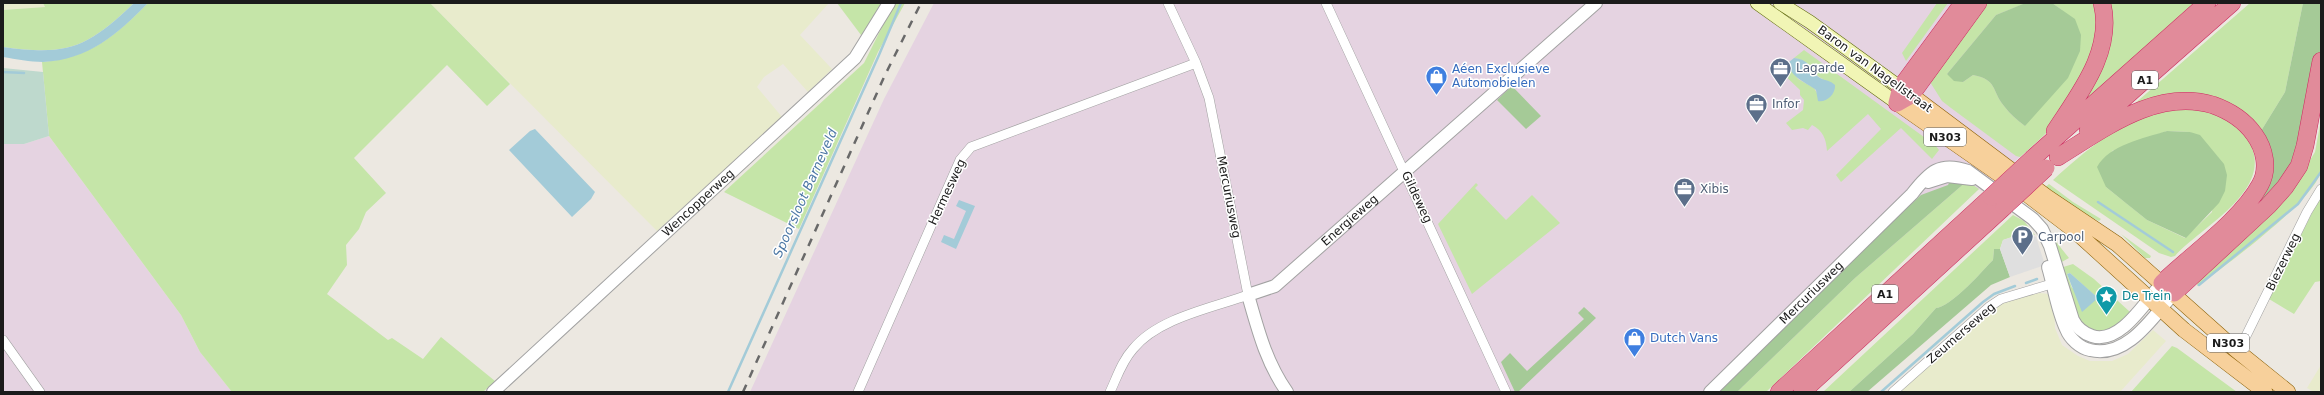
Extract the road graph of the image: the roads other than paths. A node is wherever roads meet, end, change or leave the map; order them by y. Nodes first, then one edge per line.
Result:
1 (889, 3) edge
2 (1168, 3) edge
3 (1326, 3) edge
4 (1593, 3) edge
5 (1596, 3) edge
6 (1757, 3) edge
7 (1780, 3) edge
8 (1963, 3) edge
9 (1978, 3) edge
10 (2102, 3) edge
11 (2207, 3) edge
12 (2232, 3) edge
13 (1579, 18) junction
14 (2321, 62) edge
15 (1196, 63) junction
16 (1903, 95) junction
17 (2045, 158) junction
18 (1405, 171) junction
19 (2321, 189) edge
20 (1997, 202) junction
21 (2057, 283) junction
22 (2168, 288) junction
23 (1248, 295) junction
24 (2149, 298) junction
25 (2160, 308) junction
26 (2246, 336) dead end
27 (3, 340) edge
28 (40, 392) edge
29 (493, 392) edge
30 (858, 392) edge
31 (1110, 392) edge
32 (1287, 392) edge
33 (1506, 392) edge
34 (1710, 392) edge
35 (1779, 392) edge
36 (1802, 392) edge
37 (1893, 392) edge
38 (2265, 392) edge
39 (2288, 392) edge

1 - 29 street, Wencopperweg
2 - 15 street, Mercuriusweg
3 - 18 street, Gildeweg
4 - 13 street, Energieweg
5 - 13 street, Energieweg
6 - 16 main road, Baron van Nagellstraat
7 - 16 main road, Baron van Nagellstraat
8 - 16 highway
9 - 16 highway
10 - 17 highway, A1
11 - 17 highway, A1
12 - 17 highway, A1
13 - 18 street, Energieweg
14 - 22 highway
15 - 23 street, Mercuriusweg
15 - 30 street, Hermesweg
16 - 22 main road, Baron van Nagellstraat / N303
16 - 24 main road, Baron van Nagellstraat / N303
17 - 20 highway, A1, bridge
17 - 22 highway, A1
18 - 23 street, Energieweg
18 - 33 street, Gildeweg
19 - 26 street, Biezerweg
20 - 35 highway, A1
20 - 36 highway, A1
21 - 24 street, Mercuriusweg
21 - 25 street, Mercuriusweg
21 - 34 street, Mercuriusweg
21 - 37 street, Zeumerseweg
22 - 24 street, Mercuriusweg
22 - 25 street, Mercuriusweg
22 - 39 main road, Baron van Nagellstraat / N303
23 - 31 street, Energieweg
23 - 32 street, Mercuriusweg
24 - 25 main road, Baron van Nagellstraat / N303
25 - 38 main road, Baron van Nagellstraat / N303
27 - 28 street

